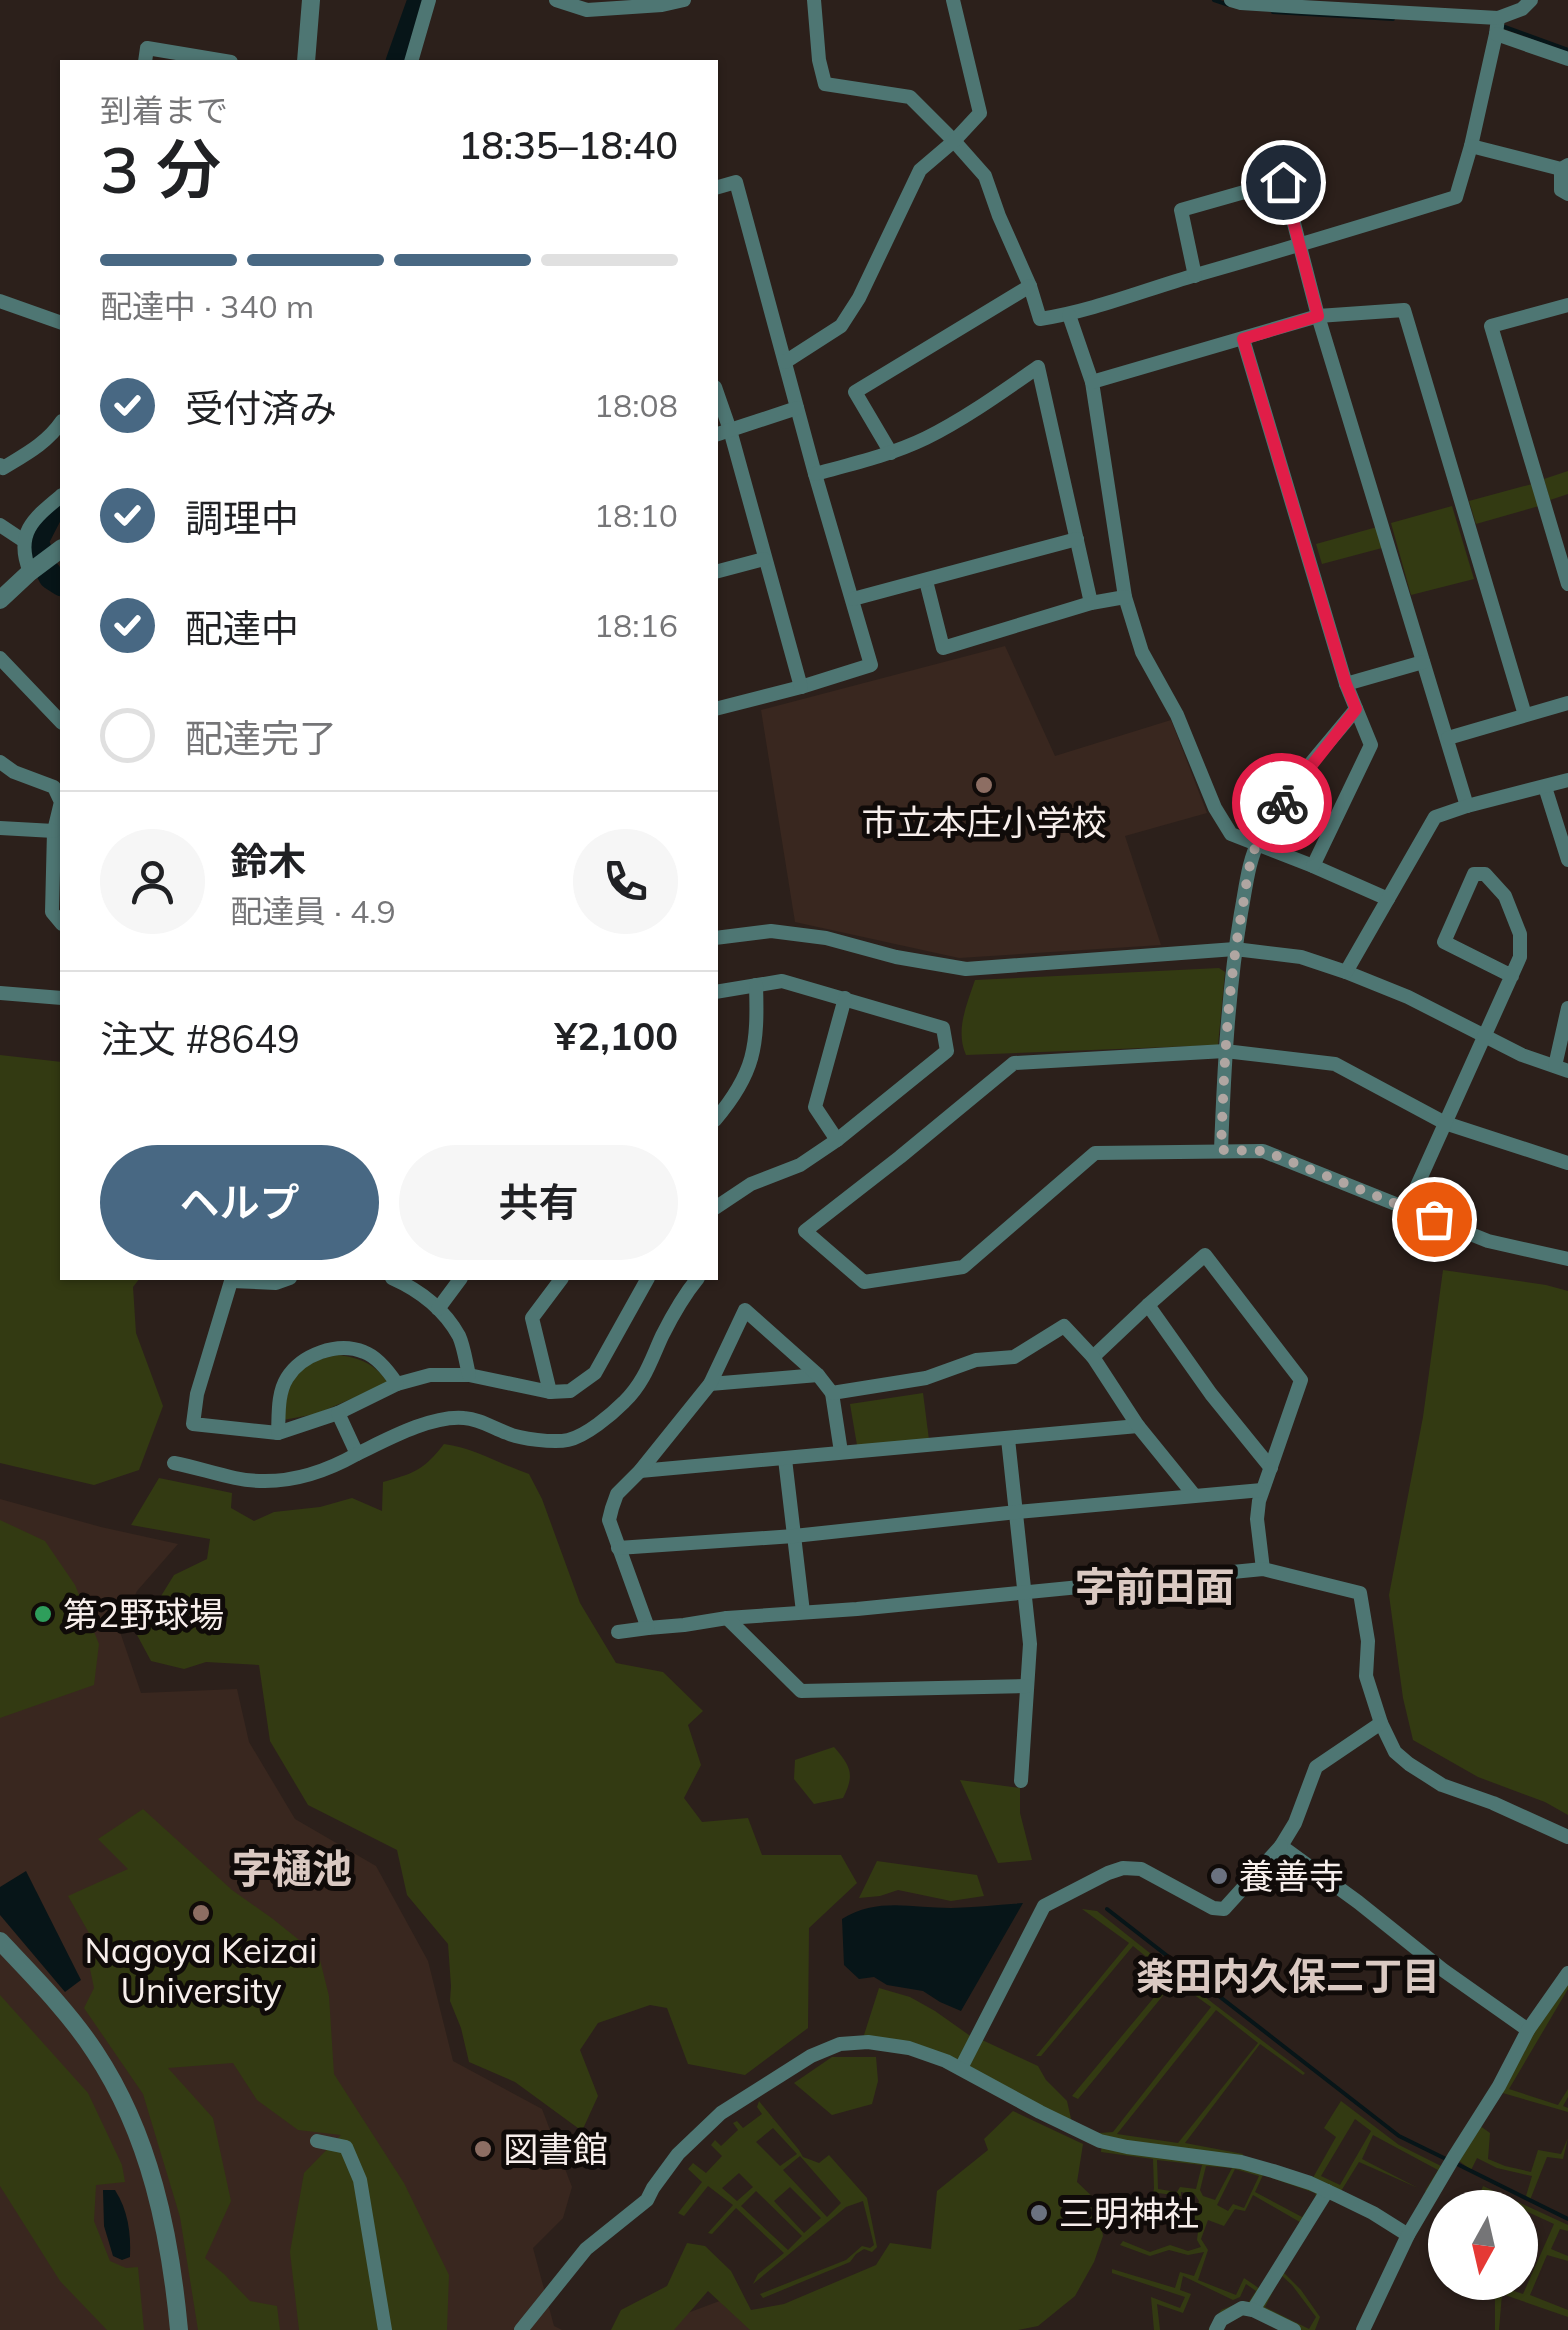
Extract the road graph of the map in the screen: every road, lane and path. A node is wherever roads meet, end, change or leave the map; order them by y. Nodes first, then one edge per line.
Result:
1 (311, 0) edge
2 (430, 0) edge
3 (556, 0) edge
4 (684, 0) edge
5 (814, 0) edge
6 (953, 0) edge
7 (1231, 0) edge
8 (1531, 0) edge
9 (1498, 18) junction
10 (1496, 34) junction
11 (1568, 59) edge
12 (145, 60) edge
13 (219, 60) edge
14 (306, 60) edge
15 (412, 60) edge
16 (954, 141) junction
17 (1471, 146) junction
18 (1564, 167) edge
19 (718, 187) edge
20 (1568, 194) edge
21 (1299, 247) junction
22 (1195, 276) junction
23 (1030, 286) junction
24 (0, 301) edge
25 (1568, 306) edge
26 (1069, 315) junction
27 (1318, 316) junction
28 (60, 322) edge
29 (1243, 339) junction
30 (785, 362) junction
31 (1092, 382) junction
32 (718, 404) edge
33 (797, 408) junction
34 (60, 423) edge
35 (723, 432) edge
36 (890, 453) junction
37 (0, 465) edge
38 (815, 474) junction
39 (60, 497) edge
40 (0, 524) edge
41 (1077, 538) junction
42 (24, 541) junction
43 (60, 550) edge
44 (764, 559) junction
45 (718, 571) edge
46 (30, 572) junction
47 (926, 581) junction
48 (1568, 584) edge
49 (1125, 597) junction
50 (853, 599) junction
51 (0, 600) edge
52 (1091, 602) junction
53 (0, 658) edge
54 (1423, 662) junction
55 (1346, 684) junction
56 (801, 687) junction
57 (1568, 703) edge
58 (718, 708) edge
59 (1356, 709) junction
60 (1525, 715) junction
61 (60, 720) edge
62 (1448, 738) junction
63 (0, 762) edge
64 (1568, 780) edge
65 (1545, 787) junction
66 (60, 800) edge
67 (60, 806) edge
68 (1467, 806) junction
69 (0, 828) edge
70 (54, 832) junction
71 (1257, 843) junction
72 (1568, 860) edge
73 (1313, 866) junction
74 (1388, 899) junction
75 (60, 922) edge
76 (718, 938) edge
77 (1235, 949) junction
78 (1346, 972) junction
79 (1512, 976) junction
80 (756, 984) junction
81 (718, 991) edge
82 (0, 993) edge
83 (60, 998) edge
84 (845, 998) junction
85 (1568, 1008) edge
86 (1484, 1038) junction
87 (1225, 1051) junction
88 (1562, 1068) edge
89 (718, 1116) edge
90 (1446, 1123) junction
91 (837, 1140) junction
92 (1221, 1150) junction
93 (1568, 1163) edge
94 (718, 1206) edge
95 (1407, 1208) junction
96 (1568, 1259) edge
97 (232, 1280) edge
98 (243, 1280) edge
99 (284, 1280) edge
100 (396, 1280) edge
101 (459, 1280) edge
102 (560, 1280) edge
103 (697, 1280) edge
104 (646, 1282) edge
105 (1148, 1305) junction
106 (438, 1308) junction
107 (1093, 1357) junction
108 (468, 1375) junction
109 (818, 1375) junction
110 (397, 1384) junction
111 (710, 1384) junction
112 (550, 1392) junction
113 (832, 1393) junction
114 (338, 1413) junction
115 (1138, 1426) junction
116 (278, 1433) junction
117 (1008, 1439) junction
118 (840, 1452) junction
119 (356, 1454) junction
120 (785, 1459) junction
121 (174, 1463) dead end
122 (1271, 1468) junction
123 (640, 1471) junction
124 (1262, 1490) junction
125 (1194, 1495) junction
126 (1016, 1512) junction
127 (794, 1536) junction
128 (618, 1548) junction
129 (1263, 1569) junction
130 (1025, 1592) junction
131 (803, 1612) junction
132 (727, 1618) junction
133 (648, 1628) junction
134 (618, 1632) dead end
135 (1027, 1686) junction
136 (1381, 1724) junction
137 (1021, 1781) dead end
138 (1568, 1837) edge
139 (1281, 1846) junction
140 (0, 1941) edge
141 (1568, 1974) edge
142 (1528, 2030) junction
143 (961, 2068) junction
144 (316, 2141) dead end
145 (1326, 2191) junction
146 (1408, 2235) junction
147 (1253, 2310) junction
148 (179, 2330) edge
149 (385, 2330) edge
150 (521, 2330) edge
151 (1216, 2330) edge
152 (1294, 2330) edge
153 (1364, 2330) edge

1 - 14 street
2 - 15 street
3 - 4 street
5 - 16 street
6 - 16 street
7 - 9 street
8 - 9 street
9 - 10 street
10 - 11 street
10 - 17 street
12 - 13 street
16 - 23 street
16 - 30 street
17 - 18 street
17 - 21 street
18 - 20 street
19 - 30 street
21 - 22 street
21 - 22 street
21 - 27 street
22 - 26 street
23 - 26 street
23 - 36 street
24 - 28 street
25 - 48 street
26 - 31 street
27 - 29 street
27 - 54 street
27 - 60 street
29 - 31 street
29 - 55 street
30 - 33 street
31 - 49 street
32 - 35 street
33 - 35 street
33 - 38 street
34 - 37 street
35 - 44 street
36 - 38 street
36 - 41 street
38 - 50 street
39 - 42 street
40 - 42 street
41 - 47 street
41 - 52 street
42 - 46 street
43 - 46 street
44 - 45 street
44 - 56 street
46 - 51 street
47 - 50 street
47 - 52 street
49 - 52 street
49 - 71 street
50 - 56 street
53 - 61 street
54 - 55 street
54 - 62 street
55 - 59 street
56 - 58 street
57 - 60 street
59 - 71 street
59 - 73 street
60 - 62 street
62 - 68 street
63 - 66 street
64 - 65 street
65 - 68 street
65 - 72 street
67 - 70 street
68 - 74 street
69 - 70 street
70 - 75 street
71 - 73 street
71 - 77 street
73 - 74 street
74 - 78 street
76 - 77 street
77 - 78 street
77 - 87 street
78 - 86 street
79 - 79 street
79 - 86 street
80 - 81 street
80 - 84 street
80 - 89 street
82 - 83 street
84 - 91 street
84 - 91 street
85 - 88 street
86 - 88 street
86 - 90 street
87 - 90 street
87 - 92 street
87 - 92 street
90 - 93 street
90 - 95 street
91 - 94 street
92 - 95 street
95 - 96 street
97 - 116 street
98 - 99 street
100 - 106 street
101 - 106 street
102 - 112 street
103 - 119 street
104 - 112 street
105 - 107 street
105 - 122 street
105 - 122 street
106 - 108 street
107 - 113 street
107 - 115 street
108 - 110 street
108 - 112 street
109 - 111 street
109 - 111 street
109 - 113 street
110 - 114 street
110 - 116 street
111 - 123 street
113 - 118 street
114 - 116 street
114 - 119 street
115 - 117 street
115 - 125 street
117 - 118 street
117 - 126 street
118 - 120 street
119 - 121 street
120 - 123 street
120 - 127 street
122 - 124 street
123 - 128 street
124 - 125 street
124 - 129 street
125 - 126 street
126 - 127 street
126 - 130 street
127 - 128 street
127 - 131 street
128 - 133 street
129 - 130 street
129 - 136 street
130 - 131 street
130 - 135 street
131 - 132 street
132 - 133 street
132 - 135 street
133 - 134 street
135 - 137 street
136 - 138 street
136 - 139 street
139 - 142 street
139 - 143 street
140 - 148 street
141 - 142 street
142 - 146 street
143 - 145 street
143 - 150 street
144 - 149 street
145 - 146 street
145 - 147 street
146 - 153 street
147 - 151 street
147 - 152 street

